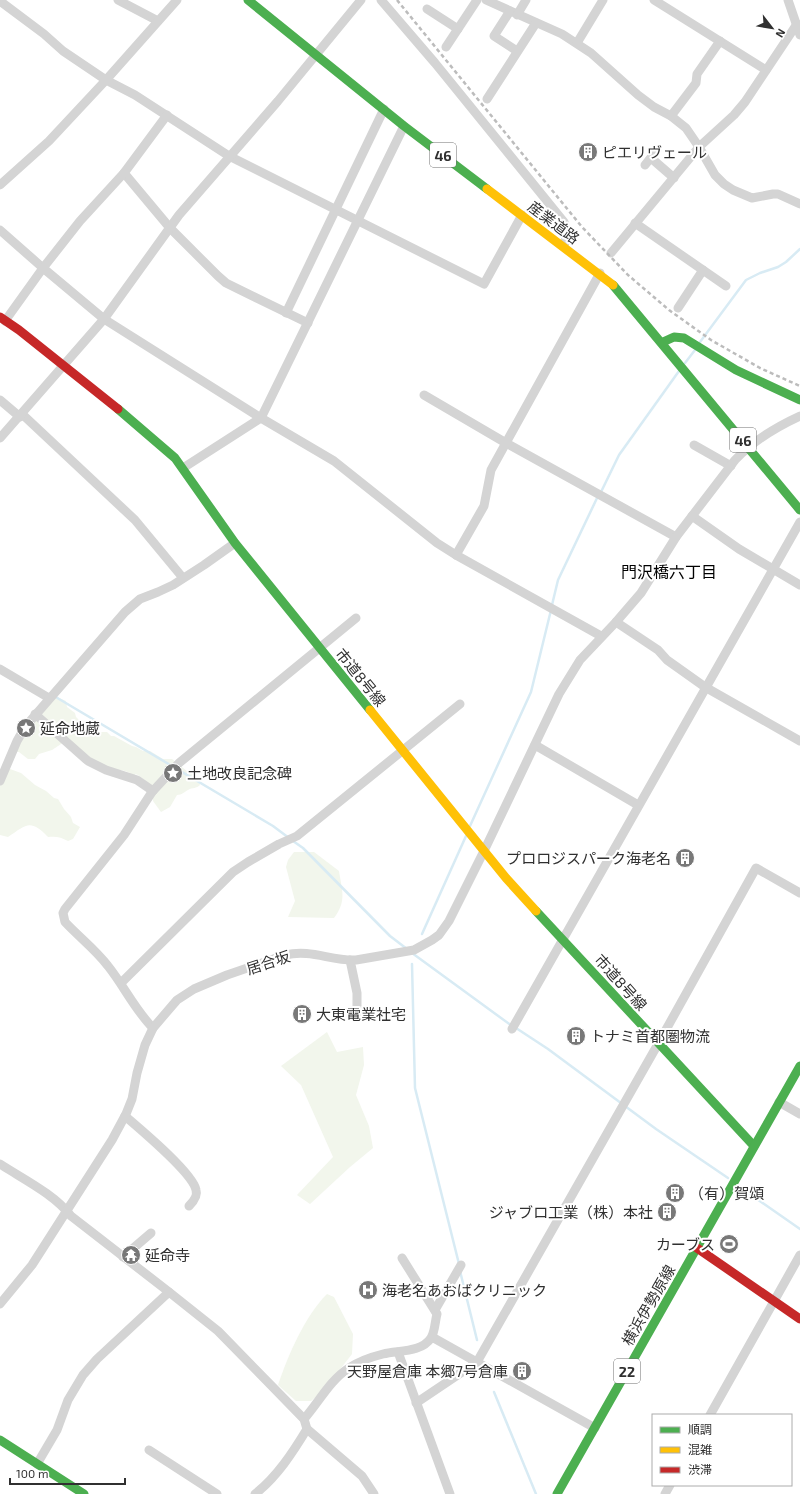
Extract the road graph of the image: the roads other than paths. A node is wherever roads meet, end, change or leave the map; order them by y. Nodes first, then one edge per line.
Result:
1 (118, 0) edge
2 (177, 0) edge
3 (248, 0) edge
4 (381, 0) edge
5 (477, 0) edge
6 (486, 0) edge
7 (526, 0) edge
8 (603, 0) edge
9 (654, 0) edge
10 (788, 0) edge
11 (0, 1) edge
12 (358, 1) edge
13 (427, 9) dead end
14 (513, 13) junction
15 (158, 21) junction
16 (536, 23) junction
17 (797, 24) junction
18 (458, 29) junction
19 (800, 35) edge
20 (720, 41) junction
21 (577, 43) junction
22 (446, 47) dead end
23 (517, 51) junction
24 (315, 55) junction
25 (766, 70) junction
26 (106, 80) junction
27 (487, 99) dead end
28 (384, 109) junction
29 (167, 115) junction
30 (671, 116) junction
31 (404, 126) junction
32 (699, 147) junction
33 (657, 150) dead end
34 (229, 156) junction
35 (124, 173) junction
36 (674, 178) junction
37 (0, 185) edge
38 (800, 204) edge
39 (335, 210) junction
40 (522, 215) junction
41 (358, 221) junction
42 (635, 223) junction
43 (170, 228) junction
44 (0, 230) edge
45 (564, 246) junction
46 (611, 252) dead end
47 (43, 268) junction
48 (703, 270) junction
49 (600, 274) junction
50 (726, 286) dead end
51 (678, 308) dead end
52 (286, 313) junction
53 (2, 319) edge
54 (104, 319) junction
55 (308, 323) junction
56 (663, 342) junction
57 (63, 365) junction
58 (424, 395) dead end
59 (0, 400) edge
60 (800, 400) edge
61 (21, 416) junction
62 (800, 416) edge
63 (262, 418) junction
64 (0, 438) edge
65 (506, 443) junction
66 (694, 445) dead end
67 (749, 447) junction
68 (731, 466) junction
69 (183, 468) junction
70 (800, 510) edge
71 (692, 516) junction
72 (800, 522) edge
73 (676, 537) junction
74 (235, 543) junction
75 (456, 555) junction
76 (773, 570) junction
77 (183, 578) junction
78 (800, 585) edge
79 (356, 618) dead end
80 (616, 622) junction
81 (601, 636) junction
82 (320, 649) junction
83 (0, 669) edge
84 (705, 687) junction
85 (49, 698) junction
86 (460, 704) dead end
87 (35, 714) junction
88 (800, 740) edge
89 (535, 746) junction
90 (403, 751) junction
91 (0, 781) edge
92 (154, 791) junction
93 (638, 805) junction
94 (484, 851) junction
95 (800, 893) edge
96 (563, 938) junction
97 (353, 960) junction
98 (121, 983) junction
99 (357, 1014) dead end
100 (513, 1027) dead end
101 (153, 1028) junction
102 (658, 1044) junction
103 (800, 1066) edge
104 (779, 1102) junction
105 (800, 1114) edge
106 (125, 1116) junction
107 (754, 1146) junction
108 (0, 1164) edge
109 (189, 1206) dead end
110 (67, 1211) junction
111 (151, 1233) dead end
112 (697, 1248) junction
113 (800, 1255) edge
114 (123, 1258) junction
115 (402, 1258) dead end
116 (459, 1268) dead end
117 (169, 1292) junction
118 (774, 1302) junction
119 (0, 1304) edge
120 (435, 1310) junction
121 (800, 1319) edge
122 (432, 1337) junction
123 (398, 1352) junction
124 (477, 1362) junction
125 (416, 1403) junction
126 (711, 1414) edge
127 (304, 1419) junction
128 (595, 1428) junction
129 (307, 1429) junction
130 (0, 1440) edge
131 (149, 1450) dead end
132 (37, 1464) junction
133 (84, 1494) edge
134 (217, 1494) edge
135 (255, 1494) edge
136 (374, 1494) edge
137 (450, 1494) edge
138 (557, 1494) edge

1 - 15 street
2 - 15 street
3 - 24 street, 産業道路 / 46
4 - 45 street
5 - 18 street
6 - 14 street
7 - 14 street
8 - 21 street
9 - 20 street
10 - 17 street
11 - 26 street
12 - 24 street
13 - 18 street
14 - 16 street
14 - 23 street
15 - 26 street
16 - 21 street
16 - 23 street
17 - 19 street
17 - 25 street
18 - 22 street
20 - 25 street
20 - 30 street
21 - 30 street
23 - 27 street
24 - 28 street, 産業道路 / 46
24 - 34 street
25 - 32 street
26 - 29 street
26 - 37 street
28 - 31 street, 産業道路 / 46
28 - 39 street
29 - 34 street
29 - 35 street
30 - 32 street
31 - 40 street, 産業道路 / 46
31 - 41 street
32 - 36 street
32 - 38 street
33 - 36 street
34 - 39 street
34 - 43 street
35 - 43 street
35 - 47 street
36 - 42 street
39 - 41 street
39 - 52 street
40 - 41 street
40 - 45 street, 産業道路 / 46
41 - 55 street
42 - 46 street
42 - 48 street
43 - 52 street
43 - 54 street
44 - 47 street
45 - 49 street, 産業道路 / 46
47 - 53 street
47 - 54 street
48 - 50 street
48 - 51 street
49 - 56 street, 産業道路 / 46
49 - 65 street
52 - 55 street
53 - 57 street, 市道8号線
54 - 57 street
54 - 63 street
55 - 63 street
56 - 60 street
56 - 67 street, 産業道路 / 46
57 - 61 street
57 - 69 street, 市道8号線
58 - 65 street
59 - 61 street
61 - 64 street
61 - 77 street
62 - 67 street
63 - 69 street
63 - 75 street
65 - 73 street
65 - 75 street
66 - 68 street
67 - 68 street
67 - 70 street, 産業道路 / 46
68 - 71 street
69 - 74 street, 市道8号線
71 - 73 street
71 - 76 street
72 - 76 street
73 - 80 street
74 - 77 street
74 - 82 street, 市道8号線
75 - 81 street
76 - 78 street
76 - 84 street
77 - 85 street
79 - 82 street
80 - 81 street
80 - 84 street
81 - 89 street
82 - 90 street, 市道8号線
82 - 92 street
83 - 85 street
84 - 88 street
84 - 93 street
85 - 87 street
86 - 90 street
87 - 91 street
87 - 92 street
89 - 93 street
89 - 94 street
90 - 94 street, 市道8号線
90 - 98 street
92 - 98 street
93 - 96 street
94 - 96 street, 市道8号線
94 - 97 street
95 - 102 street
96 - 100 street
96 - 102 street, 市道8号線
97 - 99 street
97 - 101 street, 居合坂
98 - 101 street
101 - 106 street, 居合坂
102 - 107 street, 市道8号線
102 - 124 street
103 - 104 street, 横浜伊勢原線 / 22
104 - 105 street
104 - 107 street, 横浜伊勢原線 / 22
106 - 109 street
106 - 110 street, 居合坂
107 - 112 street, 横浜伊勢原線 / 22
108 - 110 street
110 - 114 street
110 - 119 street, 居合坂
111 - 114 street
112 - 118 street
112 - 128 street, 横浜伊勢原線 / 22
113 - 118 street
114 - 117 street
115 - 120 street
116 - 120 street
117 - 127 street
117 - 132 street
118 - 121 street
118 - 126 street
120 - 122 street
122 - 123 street
122 - 124 street
123 - 125 street
123 - 127 street
124 - 125 street
124 - 128 street
125 - 137 street
127 - 129 street
128 - 138 street, 横浜伊勢原線 / 22
129 - 135 street
129 - 136 street
130 - 132 street
131 - 134 street
132 - 133 street

